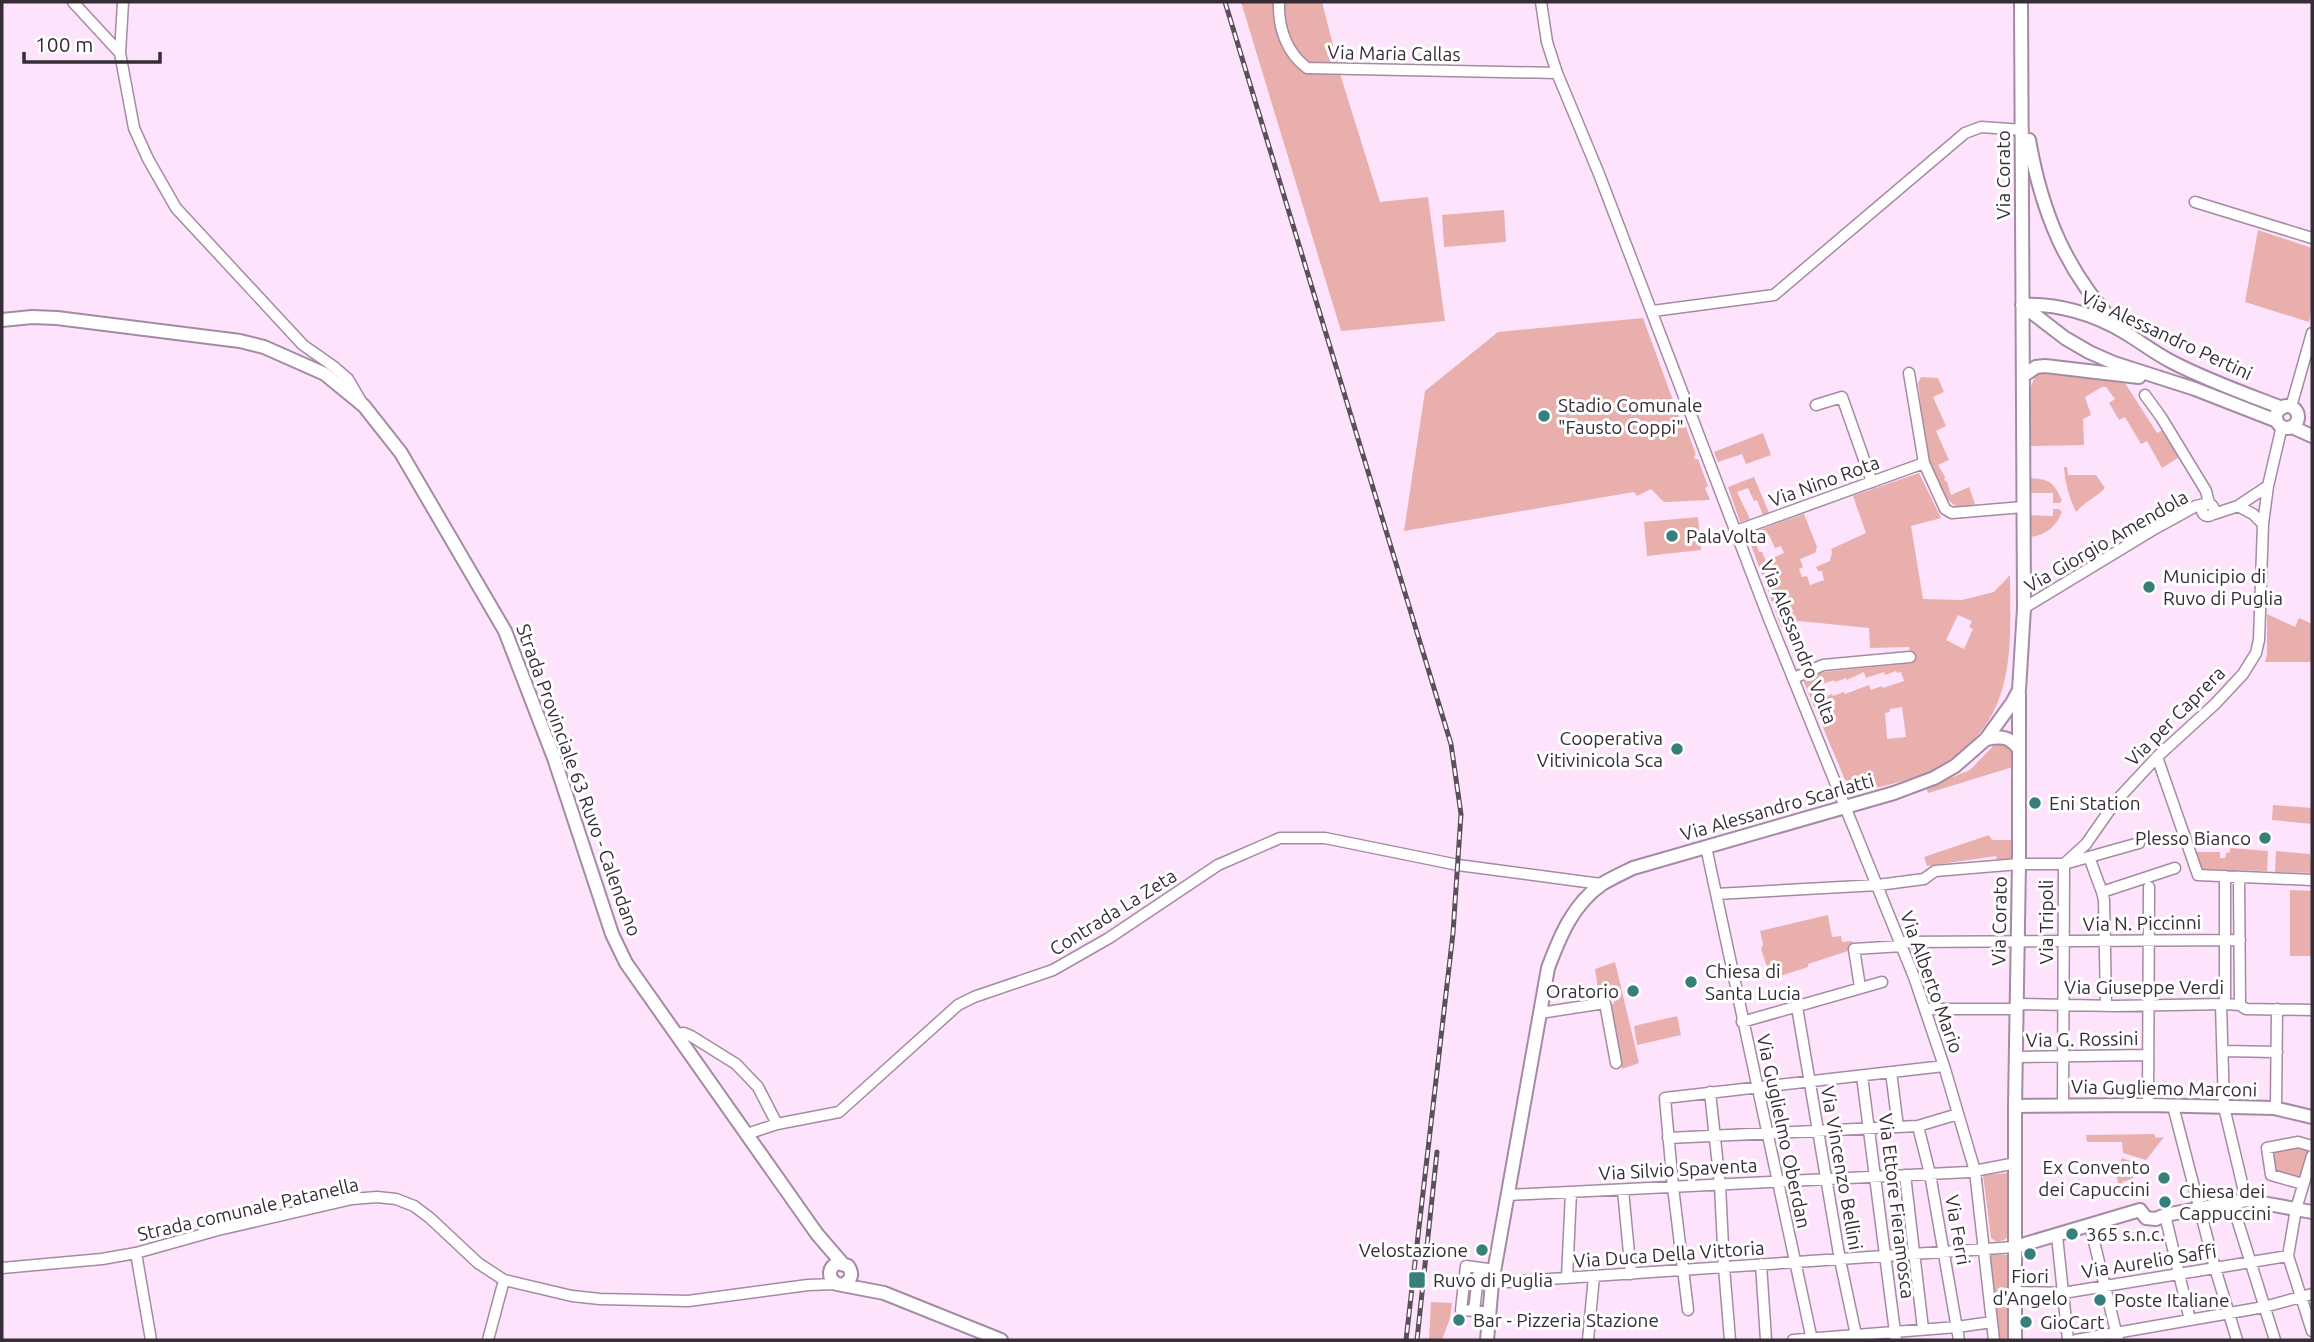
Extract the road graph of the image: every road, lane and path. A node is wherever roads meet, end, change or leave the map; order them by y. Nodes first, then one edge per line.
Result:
1 (73, 2) edge
2 (124, 2) edge
3 (1279, 2) edge
4 (1541, 2) edge
5 (2021, 2) edge
6 (120, 53) junction
7 (1556, 73) junction
8 (2023, 108) junction
9 (2023, 130) junction
10 (2194, 202) dead end
11 (2312, 238) edge
12 (2022, 304) junction
13 (1653, 311) junction
14 (2, 320) edge
15 (2123, 331) junction
16 (2312, 338) edge
17 (303, 345) junction
18 (291, 358) junction
19 (1909, 373) dead end
20 (2023, 376) junction
21 (2165, 380) junction
22 (2145, 395) dead end
23 (1816, 405) dead end
24 (364, 406) junction
25 (2290, 410) junction
26 (2312, 420) edge
27 (2284, 425) junction
28 (2312, 436) edge
29 (1924, 463) junction
30 (1872, 482) junction
31 (2268, 485) junction
32 (2238, 506) junction
33 (2023, 507) junction
34 (2209, 507) junction
35 (2263, 524) junction
36 (1736, 531) junction
37 (2024, 608) junction
38 (1910, 657) dead end
39 (1794, 678) junction
40 (2019, 690) junction
41 (1986, 738) junction
42 (2019, 749) junction
43 (2157, 757) junction
44 (1847, 808) junction
45 (2139, 843) dead end
46 (1706, 847) junction
47 (2089, 857) junction
48 (2019, 864) junction
49 (2064, 864) junction
50 (2175, 868) dead end
51 (2225, 876) junction
52 (2239, 877) junction
53 (2312, 880) edge
54 (1601, 884) junction
55 (1878, 885) junction
56 (2148, 887) dead end
57 (2102, 892) junction
58 (1716, 894) junction
59 (2225, 939) junction
60 (2017, 940) junction
61 (2240, 940) junction
62 (2063, 942) junction
63 (2106, 942) junction
64 (2148, 942) junction
65 (1901, 944) junction
66 (1882, 982) dead end
67 (1860, 987) junction
68 (2223, 1004) junction
69 (2063, 1005) junction
70 (2240, 1005) junction
71 (2016, 1006) junction
72 (2106, 1006) junction
73 (2148, 1006) junction
74 (1797, 1007) junction
75 (1924, 1009) junction
76 (2277, 1009) junction
77 (2312, 1010) edge
78 (1540, 1013) junction
79 (1742, 1022) junction
80 (677, 1034) junction
81 (2223, 1051) junction
82 (2277, 1052) junction
83 (2148, 1055) junction
84 (2016, 1057) junction
85 (2063, 1058) junction
86 (1616, 1063) dead end
87 (1944, 1066) junction
88 (1891, 1072) junction
89 (1862, 1076) junction
90 (1810, 1082) junction
91 (1756, 1086) junction
92 (1710, 1092) junction
93 (2148, 1105) junction
94 (2015, 1106) junction
95 (2063, 1106) junction
96 (2174, 1106) junction
97 (2224, 1107) junction
98 (2276, 1108) junction
99 (1958, 1114) junction
100 (2312, 1117) edge
101 (776, 1124) junction
102 (1918, 1126) junction
103 (1898, 1127) junction
104 (1869, 1128) junction
105 (1819, 1130) junction
106 (1766, 1133) junction
107 (747, 1134) junction
108 (1715, 1136) junction
109 (1668, 1138) junction
110 (2312, 1146) edge
111 (2312, 1156) edge
112 (2016, 1158) junction
113 (1975, 1171) junction
114 (1930, 1174) junction
115 (1905, 1175) junction
116 (1875, 1177) junction
117 (1826, 1180) junction
118 (1777, 1182) junction
119 (2303, 1184) junction
120 (1720, 1185) junction
121 (1673, 1187) junction
122 (1623, 1190) junction
123 (1571, 1192) junction
124 (1508, 1195) junction
125 (2246, 1200) junction
126 (2232, 1203) junction
127 (2200, 1209) junction
128 (2295, 1209) junction
129 (2312, 1213) edge
130 (2165, 1215) junction
131 (2090, 1225) junction
132 (2057, 1236) junction
133 (2015, 1247) junction
134 (1985, 1250) junction
135 (1944, 1252) junction
136 (136, 1253) junction
137 (1914, 1255) junction
138 (2288, 1256) junction
139 (1886, 1258) junction
140 (1840, 1260) junction
141 (2250, 1262) junction
142 (1794, 1263) junction
143 (1761, 1264) junction
144 (1724, 1267) junction
145 (2, 1268) edge
146 (2215, 1268) junction
147 (1495, 1270) junction
148 (1684, 1270) junction
149 (839, 1273) junction
150 (1632, 1274) junction
151 (2179, 1275) junction
152 (1594, 1276) junction
153 (1567, 1278) junction
154 (505, 1280) junction
155 (1492, 1283) junction
156 (2105, 1286) junction
157 (2015, 1292) junction
158 (2063, 1293) junction
159 (2312, 1294) edge
160 (2301, 1297) junction
161 (2264, 1307) junction
162 (1688, 1310) dead end
163 (1490, 1312) junction
164 (2229, 1314) junction
165 (2190, 1320) junction
166 (1992, 1322) junction
167 (1957, 1327) junction
168 (2152, 1327) junction
169 (1923, 1329) junction
170 (2312, 1331) edge
171 (1856, 1335) junction
172 (1896, 1336) edge
173 (2117, 1337) edge
174 (1812, 1339) edge
175 (151, 1340) edge
176 (488, 1340) edge
177 (1001, 1340) edge
178 (1487, 1340) edge
179 (1588, 1340) edge
180 (1730, 1340) edge
181 (1766, 1340) edge
182 (1793, 1340) edge
183 (1959, 1340) edge
184 (1994, 1340) edge
185 (2015, 1340) edge
186 (2068, 1340) edge
187 (2076, 1340) edge
188 (2155, 1340) edge
189 (2237, 1340) edge
190 (2275, 1340) edge

1 - 6 street
2 - 6 street
3 - 7 street, Via Maria Callas
4 - 7 street, Via Alessandro Volta
5 - 8 main road, Via Corato
6 - 17 street
7 - 13 street, Via Alessandro Volta
8 - 9 main road, Via Corato
8 - 15 main road
9 - 12 main road, Via Corato
9 - 13 street
10 - 11 street
12 - 15 main road, Via Alessandro Pertini
12 - 20 main road, Via Alessandro Scarlatti
12 - 21 main road, Via Alessandro Pertini
13 - 36 street, Via Alessandro Volta
14 - 18 main road, Strada Provinciale 63 Ruvo - Calendano
15 - 25 main road, Via Alessandro Pertini
16 - 25 street
17 - 18 street
17 - 24 street
18 - 24 main road, Strada Provinciale 63 Ruvo - Calendano
19 - 29 street
20 - 21 main road
20 - 33 main road, Via Alessandro Scarlatti
21 - 27 main road, Via Alessandro Pertini
22 - 34 street
23 - 30 street
24 - 80 main road, Strada Provinciale 63 Ruvo - Calendano
25 - 26 main road, Via Alessandro Pertini
25 - 27 main road
25 - 27 main road
27 - 28 main road, Via Alessandro Pertini
27 - 31 street, Via per Caprera
29 - 30 street, Via Nino Rota
29 - 33 street
30 - 36 street, Via Nino Rota
31 - 32 street, Via Giorgio Amendola
31 - 35 street, Via per Caprera
32 - 34 street, Via Giorgio Amendola
32 - 35 street
33 - 37 main road, Via Alessandro Scarlatti
34 - 37 street, Via Giorgio Amendola
35 - 43 street, Via per Caprera
36 - 39 street, Via Alessandro Volta
37 - 40 main road, Via Alessandro Scarlatti
38 - 39 street
39 - 44 street, Via Alessandro Volta
40 - 41 main road, Via Alessandro Scarlatti
40 - 42 main road, Via Corato
41 - 42 main road
41 - 44 main road, Via Alessandro Scarlatti
42 - 48 main road, Via Corato
43 - 49 street, Via per Caprera
43 - 51 street
44 - 46 main road, Via Alessandro Scarlatti
44 - 55 street, Via Alberto Mario
45 - 47 street
46 - 54 main road, Via Alessandro Scarlatti
46 - 58 street, Via Guglielmo Oberdan
47 - 49 street
47 - 57 street
48 - 49 street
48 - 55 street
48 - 60 main road, Via Corato
49 - 62 street, Via Tripoli
50 - 57 street
51 - 52 street
51 - 59 street
52 - 53 street
52 - 61 street
54 - 78 main road, Via Alessandro Scarlatti
54 - 101 street, Contrada La Zeta
55 - 58 street
55 - 65 street, Via Alberto Mario
56 - 64 street
57 - 63 street
58 - 79 street, Via Guglielmo Oberdan
59 - 61 street, Via N. Piccinni
59 - 64 street, Via N. Piccinni
59 - 68 street
60 - 62 street, Via N. Piccinni
60 - 65 street, Via N. Piccinni
60 - 71 main road, Via Corato
61 - 70 street
62 - 63 street, Via N. Piccinni
62 - 69 street, Via Tripoli
63 - 64 street, Via N. Piccinni
63 - 72 street
64 - 73 street
65 - 67 street, Via N. Piccinni
65 - 75 street, Via Alberto Mario
66 - 67 street
67 - 74 street
68 - 70 street, Via Giuseppe Verdi
68 - 73 street, Via Giuseppe Verdi
68 - 81 street
69 - 71 street, Via Giuseppe Verdi
69 - 72 street, Via Giuseppe Verdi
69 - 85 street, Via Tripoli
70 - 76 street, Via Giuseppe Verdi
71 - 75 street, Via Giuseppe Verdi
71 - 84 main road, Via Corato
72 - 73 street, Via Giuseppe Verdi
73 - 83 street
74 - 79 street
74 - 90 street, Via Vincenzo Bellini
75 - 87 street, Via Alberto Mario
76 - 77 street, Via Giuseppe Verdi
76 - 82 street
78 - 86 street
78 - 124 main road, Via Alessandro Scarlatti
79 - 91 street, Via Guglielmo Oberdan
80 - 101 street
80 - 107 main road, Strada Provinciale 63 Ruvo - Calendano
81 - 82 street
81 - 97 street
82 - 98 street
83 - 85 street, Via G. Rossini
83 - 93 street
84 - 85 street, Via G. Rossini
84 - 94 main road, Via Corato
85 - 95 street, Via Tripoli
87 - 88 street
87 - 99 street, Via Alberto Mario
88 - 89 street
88 - 103 street
89 - 90 street
89 - 104 street, Via Ettore Fieramosca
90 - 91 street
90 - 105 street, Via Vincenzo Bellini
91 - 92 street
91 - 106 street, Via Guglielmo Oberdan
92 - 108 street
92 - 109 street
93 - 95 main road, Via Gugliemo Marconi
93 - 96 main road, Via Gugliemo Marconi
94 - 95 main road, Via Gugliemo Marconi
94 - 112 main road, Via Corato
96 - 97 main road, Via Gugliemo Marconi
96 - 127 street
97 - 98 main road, Via Gugliemo Marconi
97 - 125 street
98 - 100 main road, Via Gugliemo Marconi
99 - 102 street
99 - 113 street, Via Alberto Mario
101 - 107 street, Contrada La Zeta
102 - 103 street
102 - 114 street, Via Ferri
103 - 104 street
104 - 105 street
104 - 116 street, Via Ettore Fieramosca
105 - 106 street
105 - 117 street, Via Vincenzo Bellini
106 - 108 street
106 - 118 street, Via Guglielmo Oberdan
107 - 149 main road, Strada Provinciale 63 Ruvo - Calendano
108 - 109 street
108 - 120 street
109 - 121 street
110 - 119 street
111 - 119 street
112 - 113 street, Via Silvio Spaventa
112 - 133 main road, Via Corato
113 - 114 street, Via Silvio Spaventa
113 - 134 street, Via Alberto Mario
114 - 115 street, Via Silvio Spaventa
114 - 135 street, Via Ferri
115 - 116 street, Via Silvio Spaventa
115 - 137 street
116 - 117 street, Via Silvio Spaventa
116 - 139 street, Via Ettore Fieramosca
117 - 118 street, Via Silvio Spaventa
117 - 140 street, Via Vincenzo Bellini
118 - 120 street, Via Silvio Spaventa
118 - 142 street, Via Guglielmo Oberdan
119 - 128 street
120 - 121 street, Via Silvio Spaventa
120 - 144 street
121 - 122 street, Via Silvio Spaventa
121 - 148 street
122 - 123 street, Via Silvio Spaventa
122 - 150 street
123 - 124 street, Via Silvio Spaventa
123 - 153 street
124 - 147 main road, Via Alessandro Scarlatti
125 - 126 main road
125 - 128 main road
126 - 127 main road
126 - 141 street
127 - 130 main road
127 - 146 street
128 - 129 main road
128 - 138 street
130 - 131 main road
130 - 151 street
131 - 132 main road
131 - 156 street
132 - 133 main road
132 - 158 street
133 - 134 street, Via Duca Della Vittoria
133 - 157 main road, Via Corato
134 - 135 street, Via Duca Della Vittoria
134 - 166 street, Via Alberto Mario
135 - 137 street, Via Duca Della Vittoria
135 - 167 street, Via Ferri
136 - 145 street, Strada comunale Patanella
136 - 154 street, Strada comunale Patanella
136 - 175 street
137 - 139 street, Via Duca Della Vittoria
137 - 169 street
138 - 141 street, Via Aurelio Saffi
138 - 160 street
139 - 140 street, Via Duca Della Vittoria
139 - 172 street, Via Ettore Fieramosca
140 - 142 street, Via Duca Della Vittoria
140 - 171 street, Via Vincenzo Bellini
141 - 146 street, Via Aurelio Saffi
141 - 161 street
142 - 143 street, Via Duca Della Vittoria
142 - 174 street, Via Guglielmo Oberdan
143 - 144 street, Via Duca Della Vittoria
143 - 181 street
144 - 148 street, Via Duca Della Vittoria
144 - 180 street
146 - 151 street, Via Aurelio Saffi
146 - 164 street
147 - 155 main road, Via Alessandro Scarlatti
147 - 163 street
148 - 150 street, Via Duca Della Vittoria
148 - 162 street
149 - 154 street, Strada comunale Patanella
149 - 177 main road
150 - 152 street, Via Duca Della Vittoria
151 - 156 street, Via Aurelio Saffi
151 - 165 street
152 - 153 street, Via Duca Della Vittoria
152 - 179 street
153 - 155 street, Via Duca Della Vittoria
154 - 176 street
155 - 163 main road, Via Alessandro Scarlatti
156 - 158 street, Via Aurelio Saffi
156 - 173 street
157 - 158 street, Via Aurelio Saffi
157 - 185 main road, Via Corato
158 - 186 street
159 - 160 street
160 - 161 street
160 - 170 street
161 - 164 street
161 - 190 street
163 - 178 main road, Via Alessandro Scarlatti
164 - 165 street
164 - 189 street
165 - 168 street
166 - 167 street
166 - 184 street, Via Alberto Mario
167 - 169 street
167 - 183 street, Via Ferri
168 - 173 street
168 - 188 street
169 - 172 street
171 - 172 street
171 - 174 street
173 - 187 street
174 - 182 street

